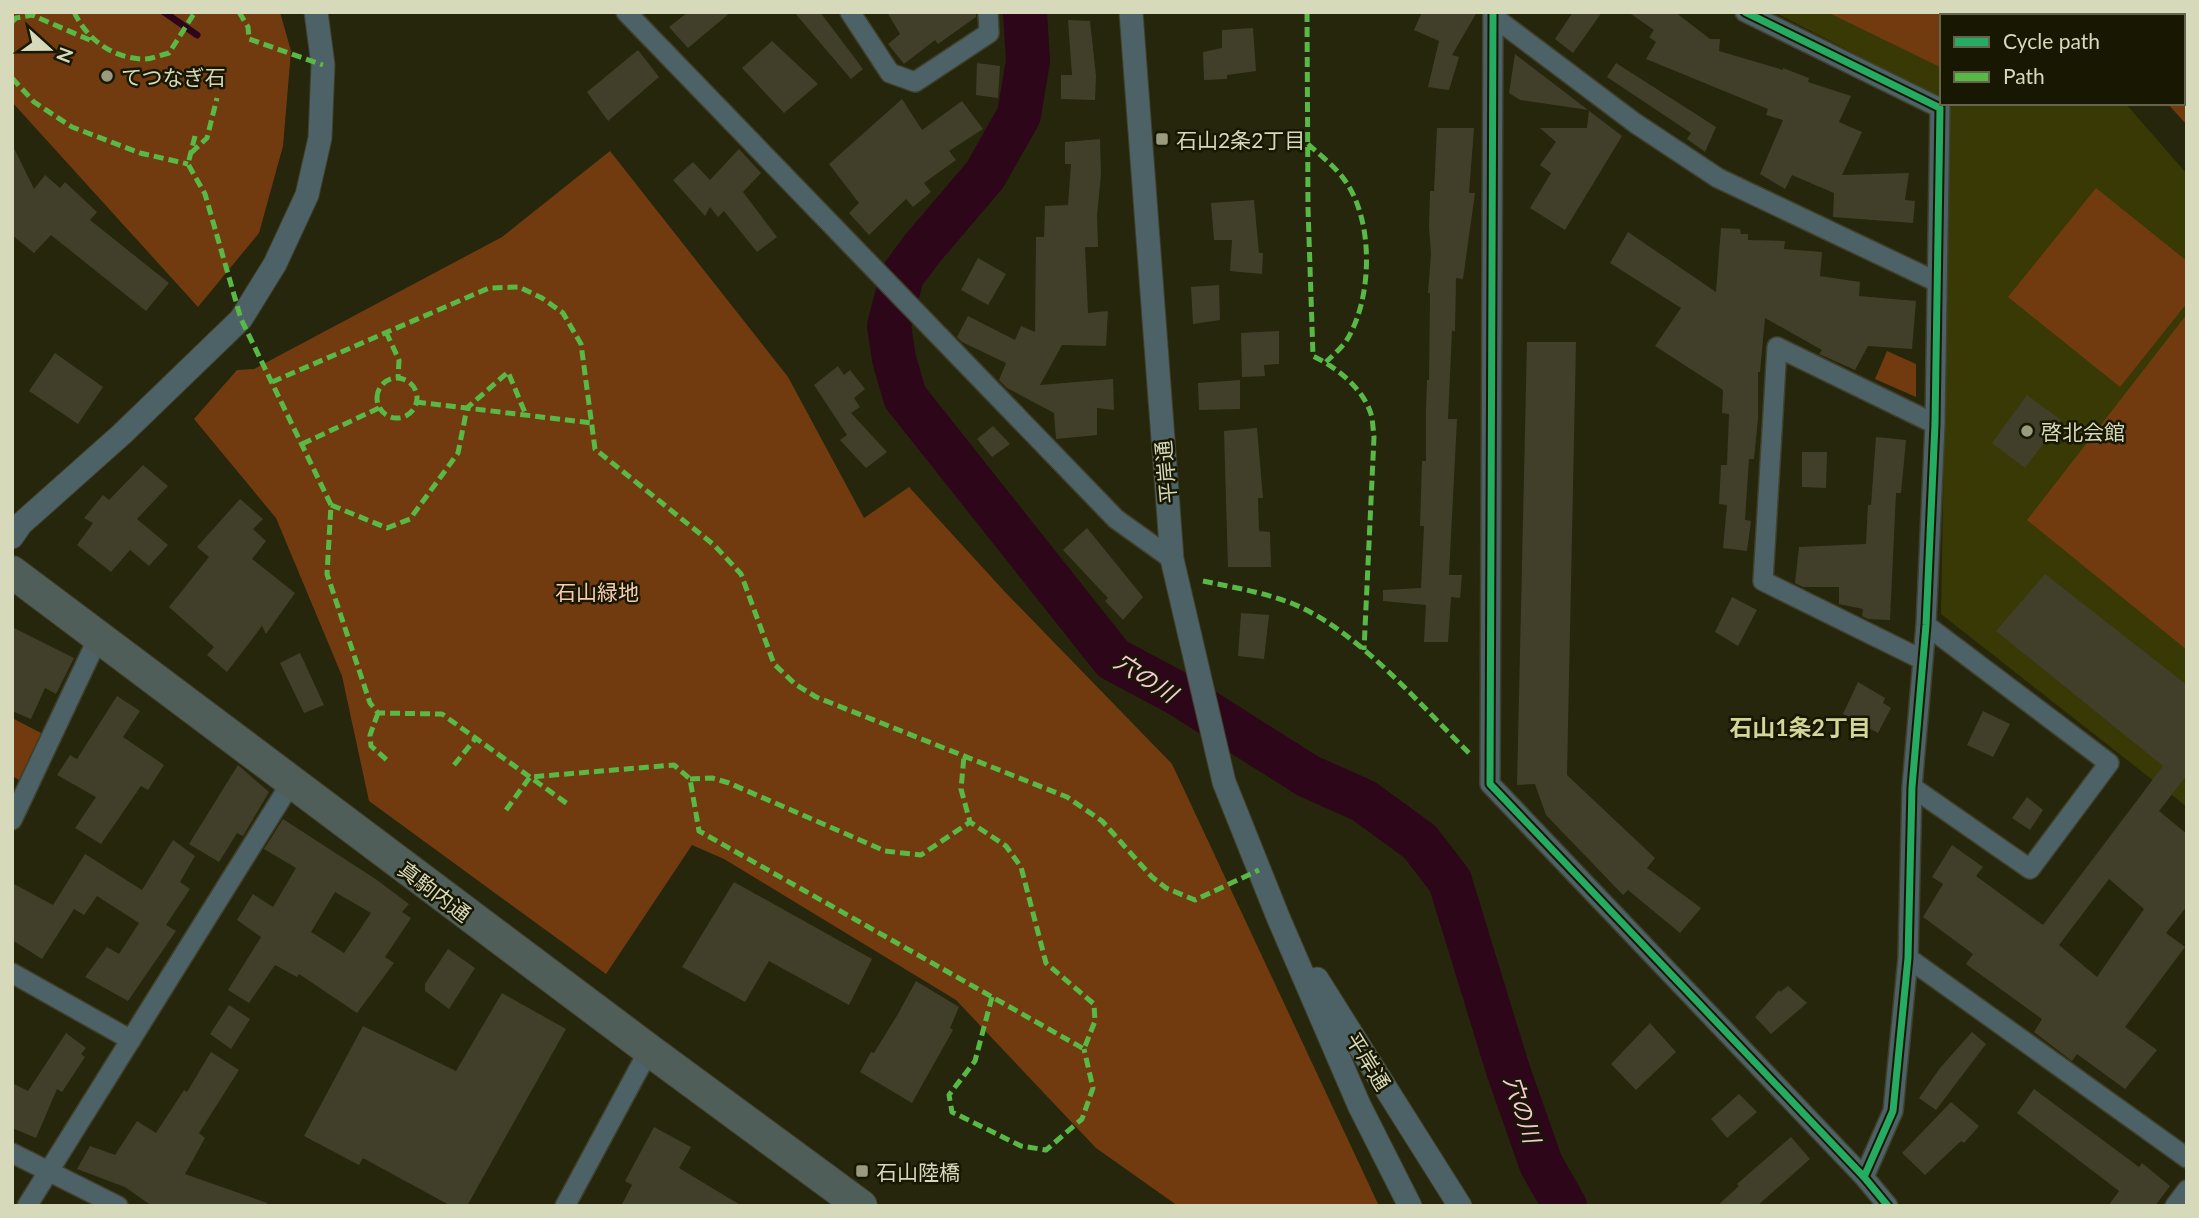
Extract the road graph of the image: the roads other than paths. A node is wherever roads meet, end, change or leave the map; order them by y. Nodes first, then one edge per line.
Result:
1 (316, 12) edge
2 (626, 12) edge
3 (850, 12) edge
4 (988, 12) edge
5 (1130, 12) edge
6 (1745, 12) edge
7 (1493, 14) edge
8 (1937, 282) junction
9 (1935, 425) junction
10 (12, 537) edge
11 (1172, 559) junction
12 (12, 572) edge
13 (1926, 625) junction
14 (98, 638) junction
15 (1923, 660) junction
16 (291, 783) junction
17 (1912, 787) junction
18 (17, 797) edge
19 (12, 820) edge
20 (1278, 917) junction
21 (1908, 958) junction
22 (12, 973) edge
23 (131, 1040) junction
24 (649, 1050) junction
25 (12, 1153) edge
26 (2187, 1158) edge
27 (50, 1171) junction
28 (1864, 1177) junction
29 (2187, 1190) edge
30 (27, 1206) edge
31 (118, 1206) edge
32 (565, 1206) edge
33 (861, 1206) edge
34 (1410, 1206) edge
35 (1460, 1206) edge
36 (1888, 1206) edge
37 (2175, 1206) edge

1 - 10 street
2 - 11 street
3 - 4 street
5 - 11 street, 平岸通
6 - 8 street
7 - 8 street
7 - 28 street
8 - 9 street
9 - 13 street
9 - 15 street
11 - 20 street, 平岸通
12 - 14 highway, 真駒内通
13 - 15 street
13 - 17 street
14 - 16 highway, 真駒内通
14 - 18 street
15 - 17 street
16 - 23 street
16 - 24 highway, 真駒内通
17 - 21 street
18 - 19 street
20 - 34 street, 平岸通
20 - 35 street, 平岸通
21 - 26 street
21 - 28 street
22 - 23 street
23 - 27 street
24 - 32 street
24 - 33 highway, 真駒内通
25 - 27 street
27 - 30 street
27 - 31 street
28 - 36 street
29 - 37 street

